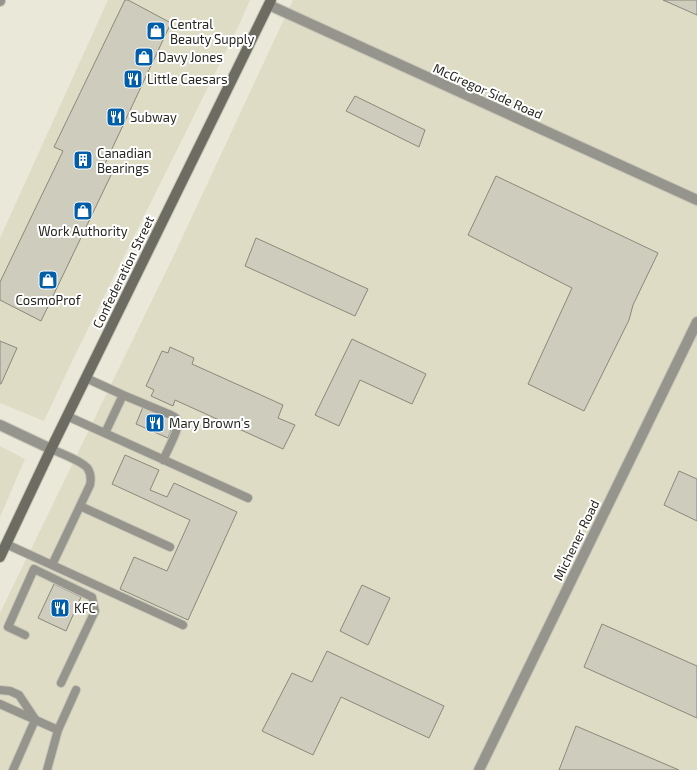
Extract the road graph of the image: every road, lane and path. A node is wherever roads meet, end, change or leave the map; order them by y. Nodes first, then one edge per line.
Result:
1 (270, 3) edge
2 (697, 200) edge
3 (697, 322) edge
4 (86, 378) junction
5 (123, 395) junction
6 (67, 416) junction
7 (0, 425) edge
8 (105, 433) junction
9 (51, 449) junction
10 (163, 460) junction
11 (248, 498) dead end
12 (80, 506) junction
13 (6, 544) junction
14 (170, 547) dead end
15 (0, 557) edge
16 (52, 565) junction
17 (183, 625) dead end
18 (25, 635) dead end
19 (61, 683) dead end
20 (0, 690) edge
21 (76, 690) dead end
22 (0, 704) edge
23 (35, 720) junction
24 (58, 730) junction
25 (13, 770) edge
26 (47, 770) edge
27 (479, 770) edge

1 - 2 street, McGregor Side Road
1 - 4 main road, Confederation Street
3 - 27 street, Michener Road
4 - 5 lane
4 - 6 main road, Confederation Street
5 - 8 lane
5 - 10 lane
6 - 8 lane
6 - 9 main road, Confederation Street
7 - 9 street
8 - 10 lane
9 - 12 lane
9 - 13 main road, Confederation Street
10 - 11 lane
12 - 14 lane
12 - 16 lane
13 - 15 main road, Confederation Street
13 - 16 lane
16 - 17 lane
18 - 19 lane
20 - 23 lane
21 - 24 lane
22 - 23 lane
23 - 24 lane
23 - 25 lane
24 - 26 lane

